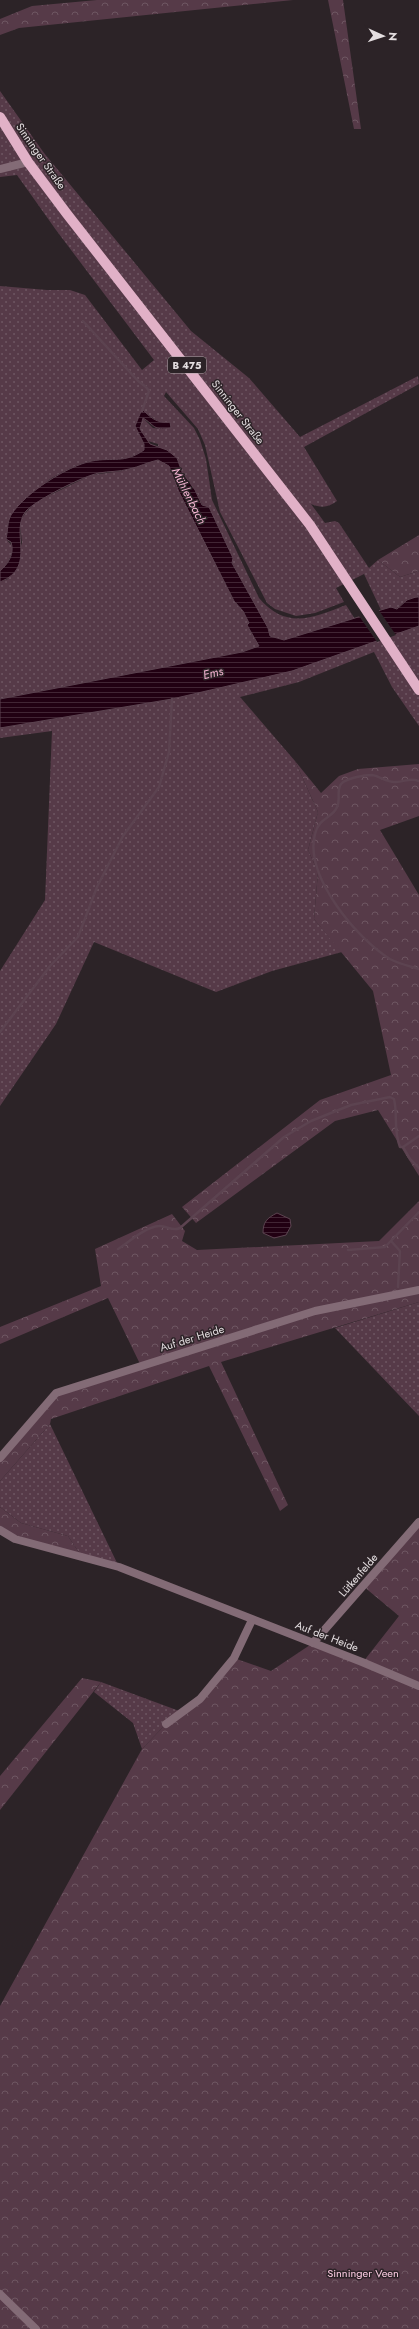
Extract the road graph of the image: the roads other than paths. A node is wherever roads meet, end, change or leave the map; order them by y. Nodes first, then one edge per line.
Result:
1 (0, 117) edge
2 (28, 162) junction
3 (0, 169) edge
4 (419, 690) edge
5 (419, 1290) edge
6 (0, 1458) edge
7 (419, 1522) edge
8 (0, 1530) edge
9 (252, 1620) junction
10 (313, 1643) junction
11 (419, 1686) edge
12 (166, 1724) dead end
13 (0, 2294) edge
14 (36, 2329) edge

1 - 2 main road, Sinninger Straße / B 475
2 - 3 street
2 - 4 main road, Sinninger Straße / B 475
5 - 6 street, Auf der Heide
7 - 10 street, Lütkenfelde
8 - 9 street, Auf der Heide
9 - 10 street, Auf der Heide
9 - 12 street
10 - 11 street, Auf der Heide
13 - 14 street

